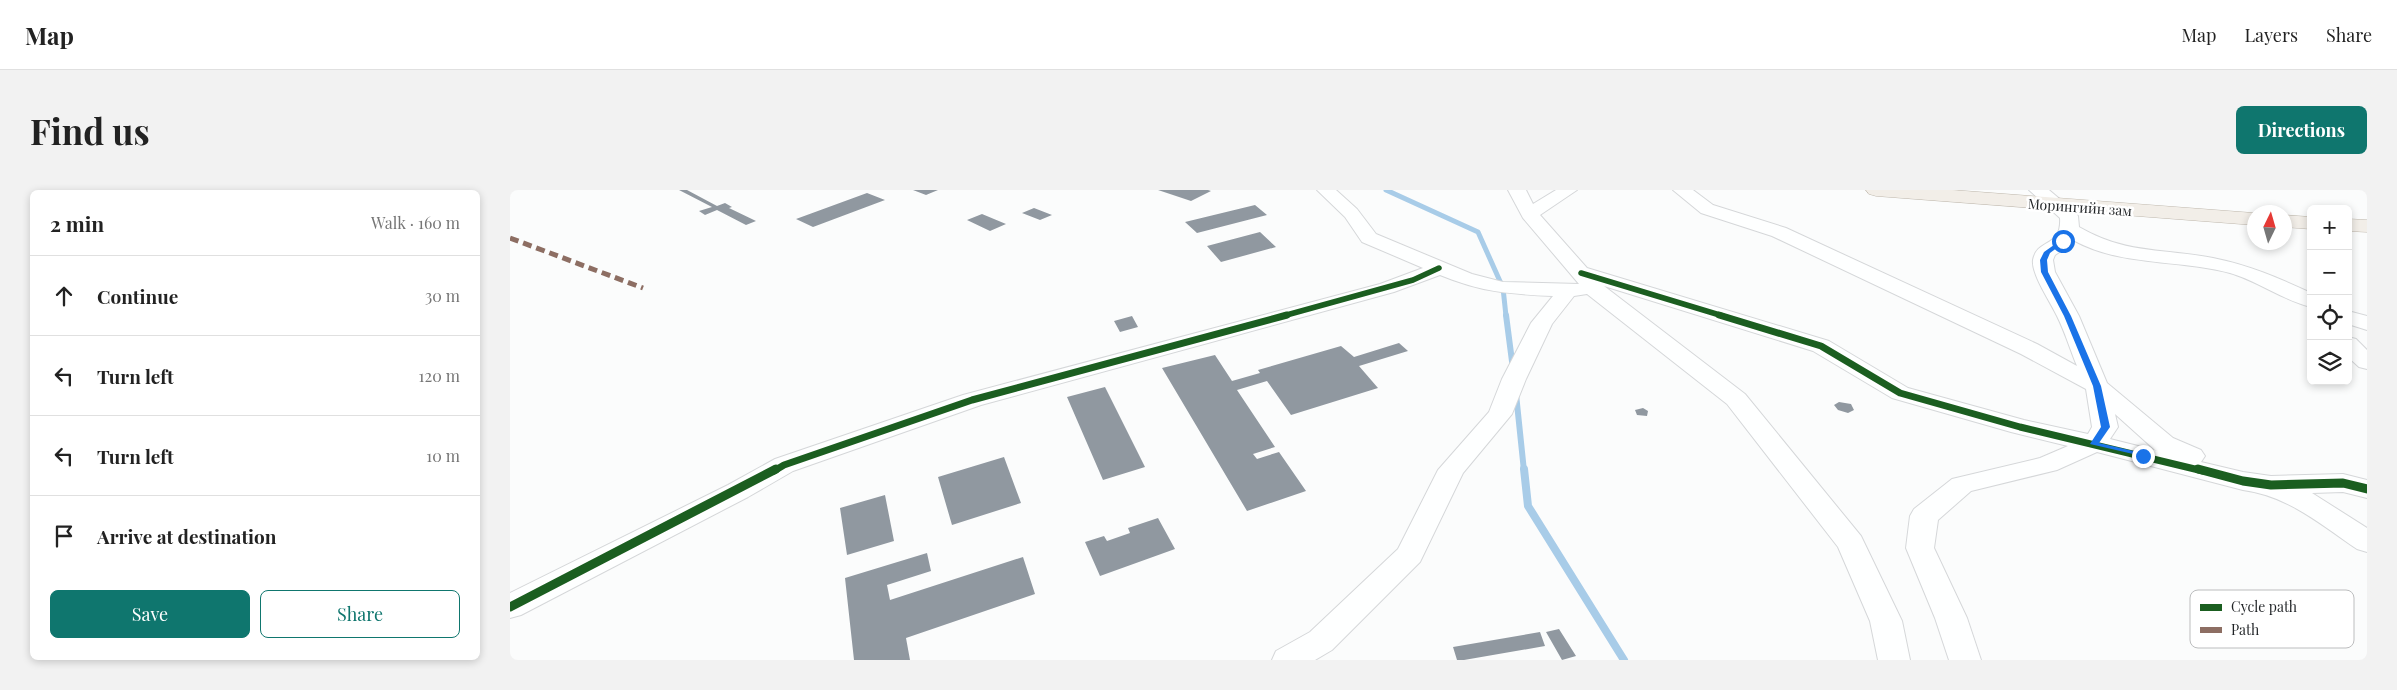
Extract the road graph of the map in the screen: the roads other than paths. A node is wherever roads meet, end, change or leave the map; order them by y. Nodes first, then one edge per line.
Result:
1 (1326, 190) edge
2 (1517, 190) edge
3 (1568, 190) edge
4 (1682, 190) edge
5 (1876, 190) edge
6 (2047, 198) edge
7 (1529, 214) junction
8 (2247, 218) edge
9 (2292, 222) edge
10 (2307, 223) edge
11 (2352, 225) edge
12 (2367, 226) edge
13 (2070, 230) junction
14 (1439, 268) junction
15 (1581, 284) junction
16 (2302, 297) edge
17 (2352, 318) edge
18 (2367, 323) edge
19 (2352, 348) edge
20 (2367, 362) edge
21 (2097, 386) junction
22 (2094, 444) junction
23 (2271, 485) junction
24 (2367, 489) edge
25 (2367, 542) edge
26 (510, 607) edge
27 (1317, 650) edge
28 (1288, 660) edge
29 (1894, 660) edge
30 (1965, 660) edge

1 - 14 street
2 - 7 street
3 - 7 street
4 - 21 street
5 - 6 main road, Морингийн зам
6 - 8 main road, Морингийн зам
6 - 13 street
7 - 15 street
9 - 10 main road
11 - 12 main road
13 - 16 street
13 - 21 street
14 - 15 street
14 - 26 street
15 - 22 street
15 - 27 street
15 - 29 street
17 - 18 street
19 - 20 street
21 - 22 street
21 - 23 street
22 - 23 street
22 - 30 street
23 - 24 street
23 - 25 street
27 - 28 street

